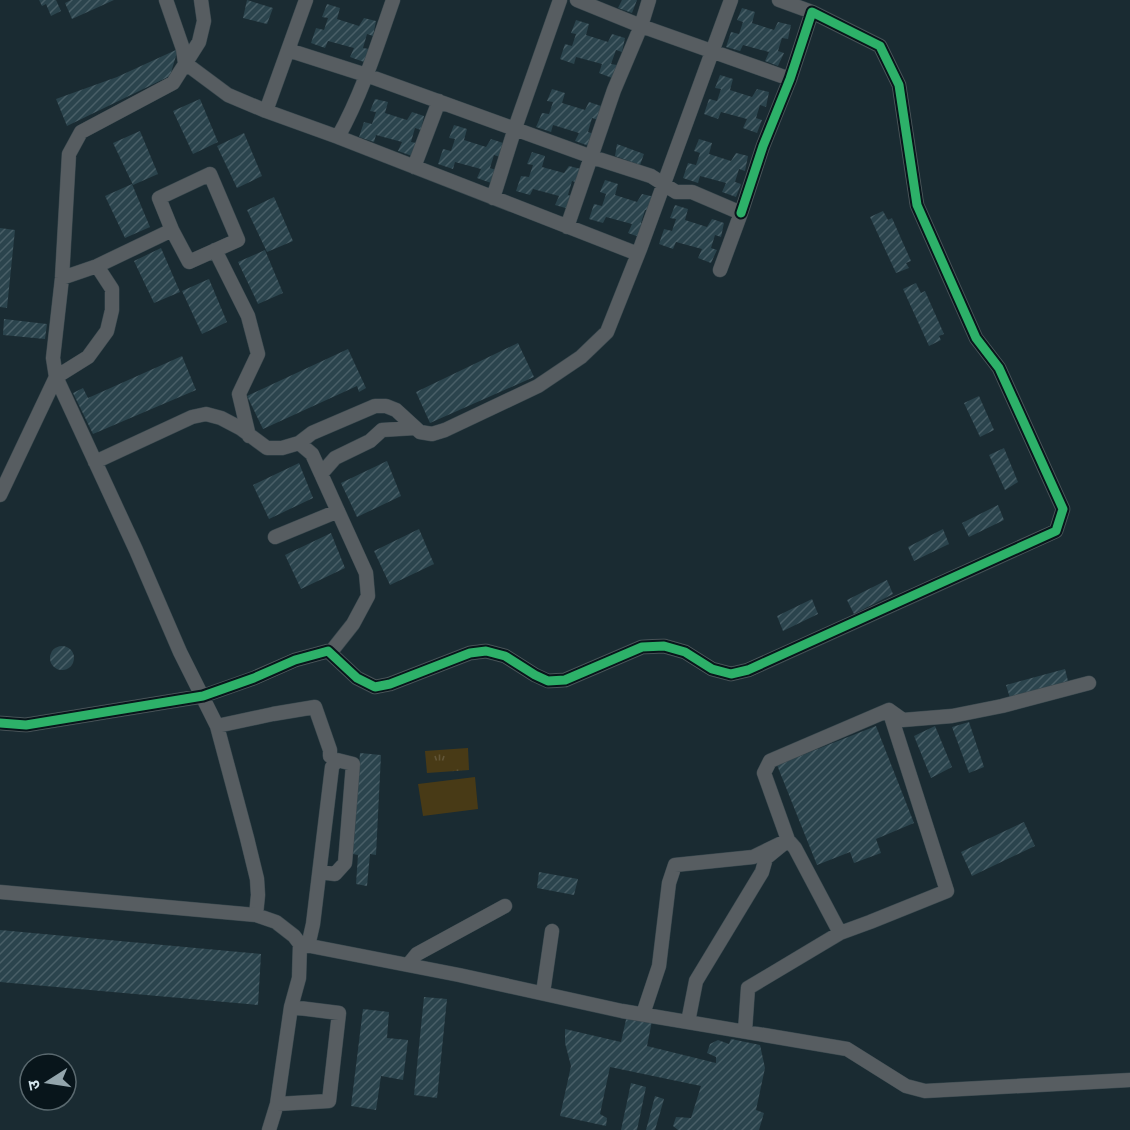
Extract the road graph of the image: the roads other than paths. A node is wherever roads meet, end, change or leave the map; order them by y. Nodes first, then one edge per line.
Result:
1 (166, 0) edge
2 (201, 0) edge
3 (306, 0) edge
4 (393, 0) edge
5 (560, 0) edge
6 (577, 0) edge
7 (649, 0) edge
8 (731, 0) edge
9 (779, 0) edge
10 (812, 12) junction
11 (641, 26) junction
12 (288, 50) junction
13 (712, 52) junction
14 (185, 63) junction
15 (366, 75) junction
16 (789, 79) junction
17 (439, 101) junction
18 (266, 111) junction
19 (515, 128) junction
20 (338, 137) junction
21 (592, 157) junction
22 (414, 166) junction
23 (663, 184) junction
24 (493, 198) junction
25 (741, 213) junction
26 (567, 227) junction
27 (172, 230) junction
28 (215, 250) junction
29 (638, 254) junction
30 (97, 266) junction
31 (720, 270) dead end
32 (62, 278) junction
33 (56, 377) junction
34 (415, 428) junction
35 (249, 436) junction
36 (299, 443) junction
37 (95, 462) junction
38 (321, 474) junction
39 (0, 495) edge
40 (338, 511) junction
41 (275, 537) dead end
42 (330, 653) junction
43 (1089, 683) dead end
44 (203, 696) junction
45 (889, 710) junction
46 (0, 723) edge
47 (217, 726) junction
48 (330, 756) dead end
49 (788, 840) junction
50 (320, 872) junction
51 (0, 892) edge
52 (505, 906) dead end
53 (256, 915) junction
54 (552, 931) dead end
55 (840, 933) junction
56 (304, 945) junction
57 (408, 965) junction
58 (543, 993) junction
59 (291, 1006) junction
60 (643, 1014) junction
61 (688, 1022) junction
62 (745, 1031) junction
63 (1130, 1080) edge
64 (277, 1104) junction
65 (269, 1130) edge

1 - 14 street
2 - 14 street
3 - 12 street
4 - 15 street
5 - 19 street
6 - 11 street
7 - 11 street
8 - 13 street
9 - 10 street
10 - 16 street
10 - 42 street
11 - 13 street
11 - 21 street
12 - 15 street
12 - 18 street
13 - 16 street
13 - 23 street
14 - 18 street
14 - 32 street
15 - 17 street
15 - 20 street
16 - 25 street
17 - 19 street
17 - 22 street
18 - 20 street
19 - 21 street
19 - 24 street
20 - 22 street
21 - 23 street
21 - 26 street
22 - 24 street
23 - 25 street
23 - 29 street
24 - 26 street
25 - 31 street
26 - 29 street
27 - 28 street
27 - 28 street
27 - 30 street
28 - 35 street
29 - 34 street
30 - 32 street
30 - 33 street
32 - 33 street
33 - 37 street
33 - 39 street
34 - 36 street
34 - 38 street
35 - 36 street
35 - 37 street
36 - 38 street
37 - 44 street
38 - 40 street
40 - 41 street
40 - 42 street
42 - 44 street
43 - 45 street
44 - 46 street
44 - 47 street
45 - 49 street
45 - 55 street
47 - 48 street
47 - 53 street
49 - 55 street
49 - 60 street
49 - 61 street
50 - 50 street
50 - 56 street
51 - 53 street
52 - 57 street
53 - 56 street
54 - 58 street
55 - 62 street
56 - 57 street
56 - 59 street
57 - 58 street
58 - 60 street
59 - 64 street
59 - 64 street
60 - 61 street
61 - 62 street
62 - 63 street
64 - 65 street

